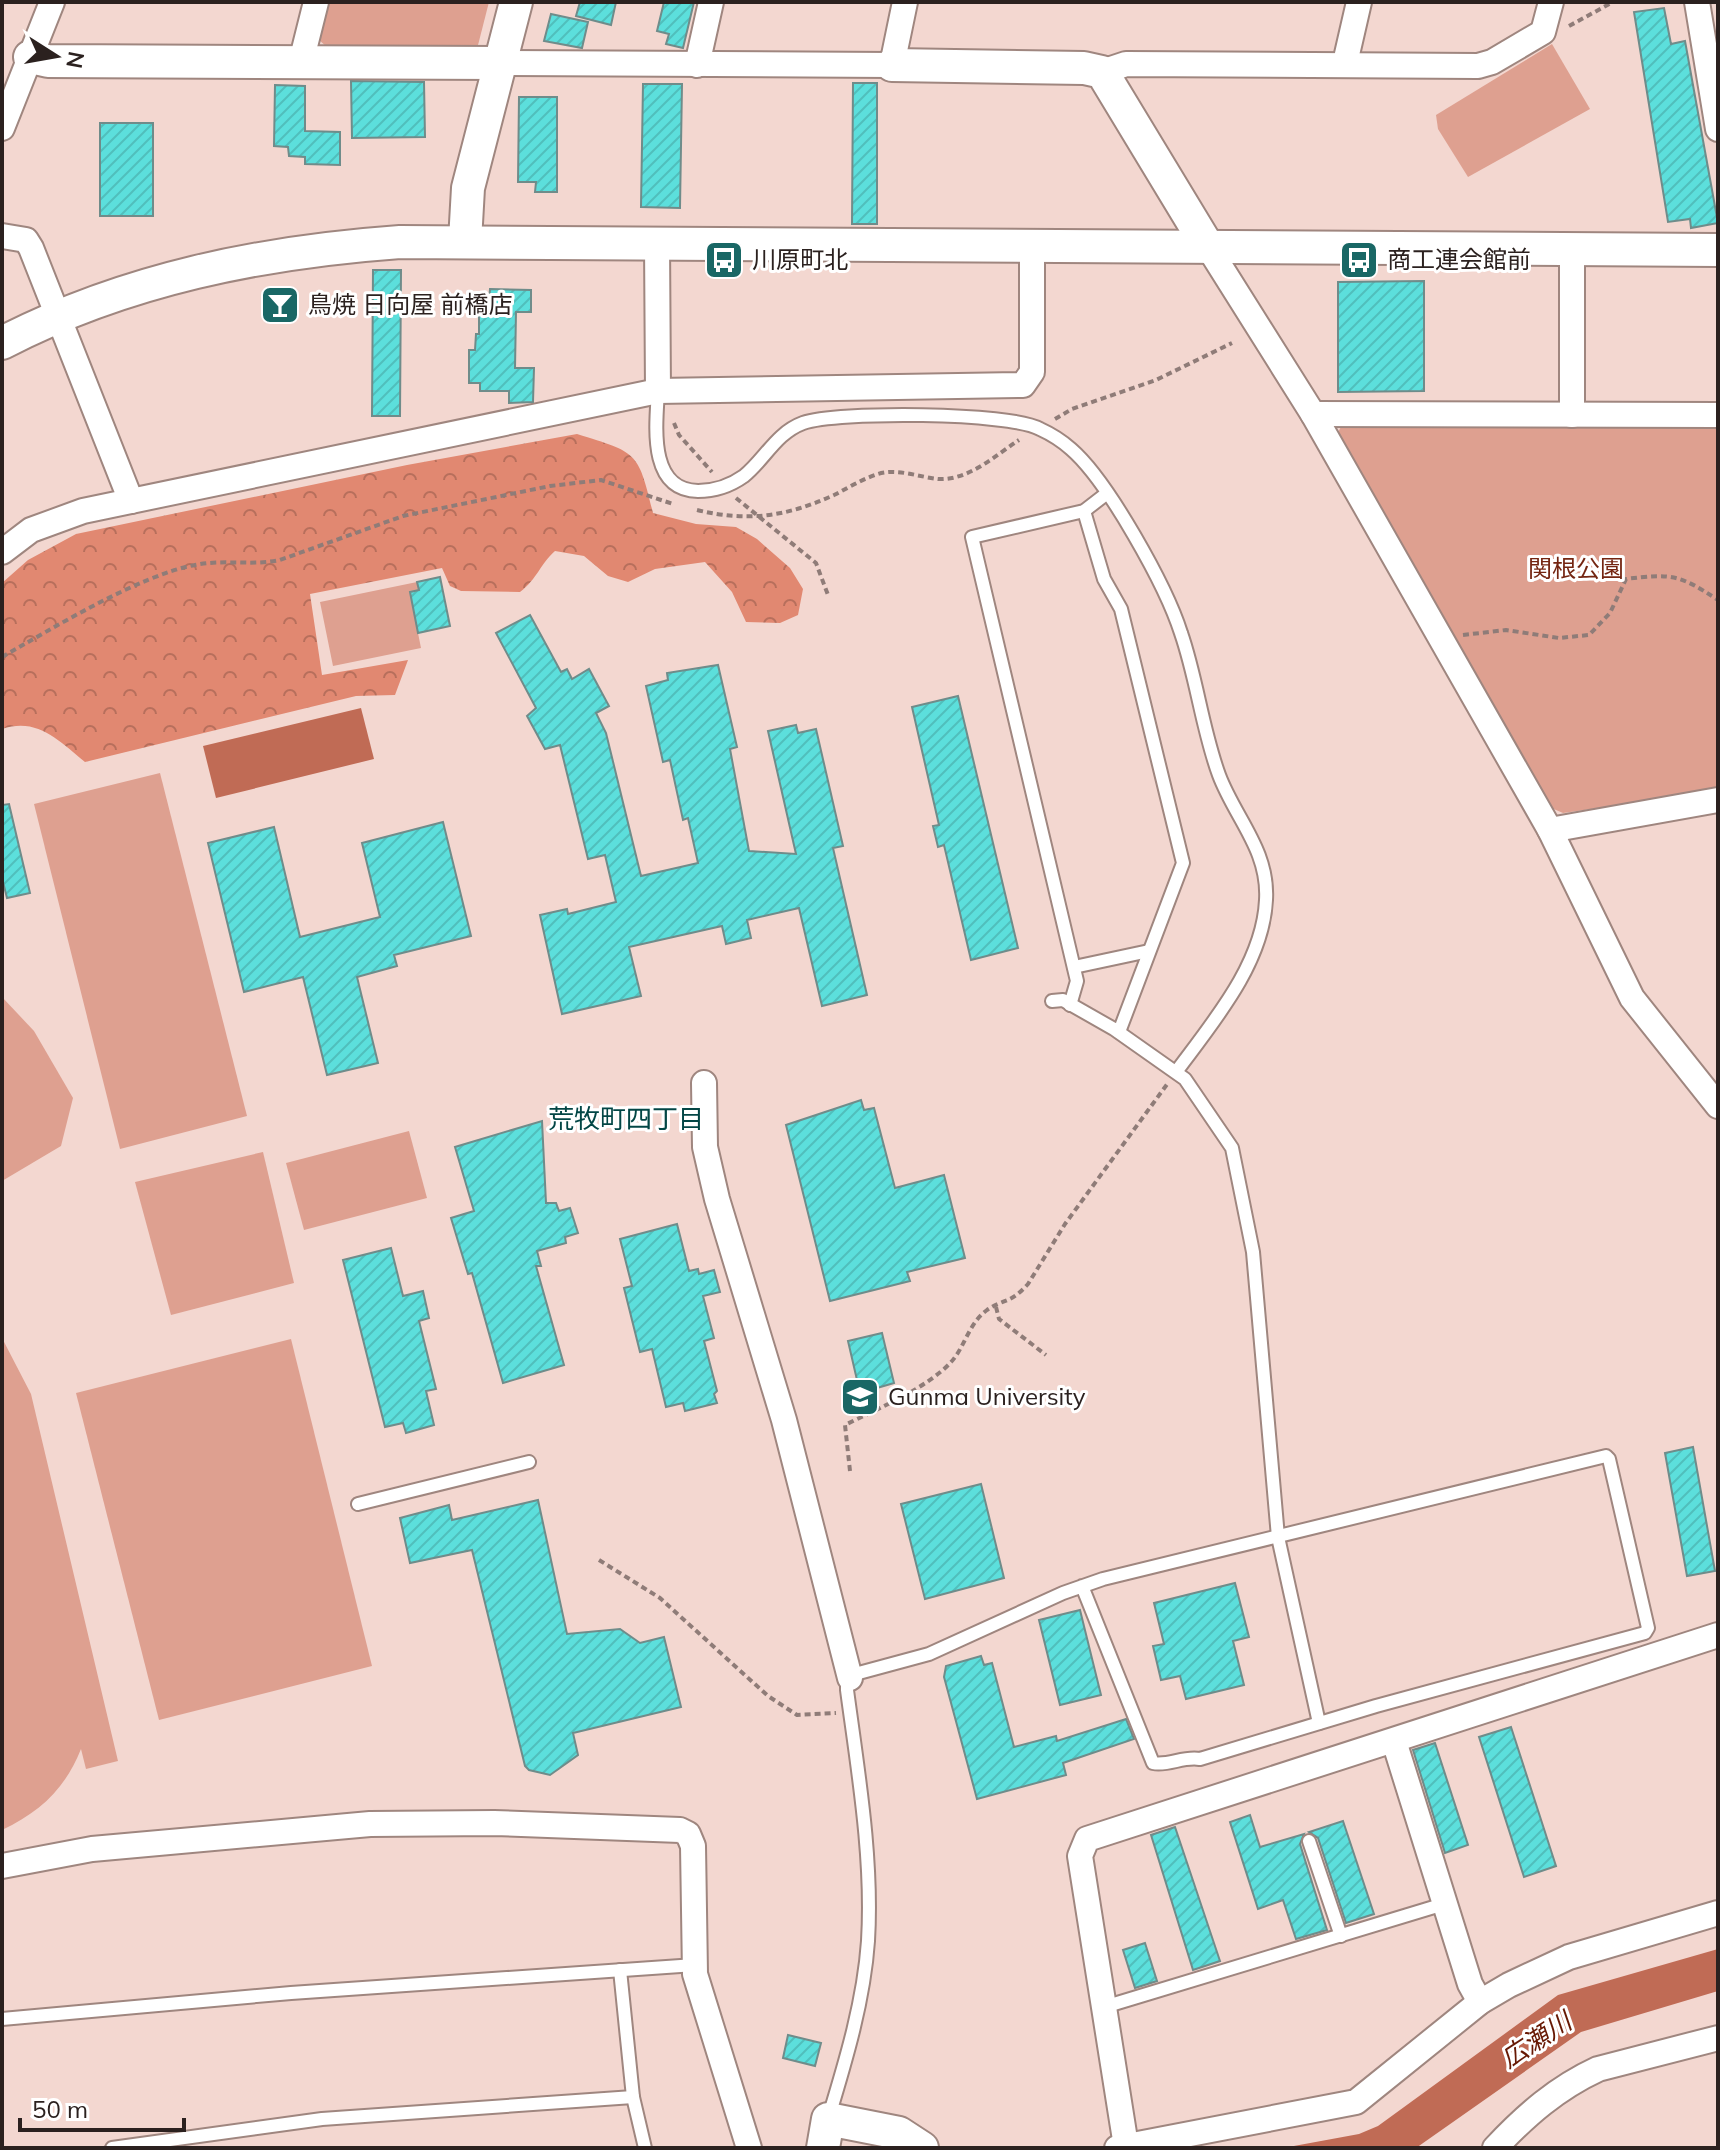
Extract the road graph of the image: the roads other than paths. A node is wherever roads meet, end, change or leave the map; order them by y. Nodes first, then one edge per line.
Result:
1 (52, 2) edge
2 (316, 2) edge
3 (516, 2) edge
4 (711, 2) edge
5 (905, 2) edge
6 (1359, 2) edge
7 (1551, 2) edge
8 (1705, 18) edge
9 (30, 57) junction
10 (301, 62) junction
11 (500, 63) junction
12 (1345, 63) junction
13 (697, 65) junction
14 (892, 65) junction
15 (1102, 72) junction
16 (2, 128) edge
17 (1718, 129) edge
18 (2, 236) edge
19 (465, 241) junction
20 (657, 242) junction
21 (1032, 244) junction
22 (1208, 247) junction
23 (1572, 249) junction
24 (1718, 250) edge
25 (57, 317) junction
26 (2, 343) edge
27 (658, 397) junction
28 (1313, 414) junction
29 (1572, 415) junction
30 (1718, 415) edge
31 (1106, 494) junction
32 (131, 501) junction
33 (1084, 511) junction
34 (2, 552) edge
35 (1718, 800) edge
36 (1550, 830) junction
37 (1149, 951) junction
38 (1074, 967) junction
39 (1052, 1001) dead end
40 (1070, 1005) junction
41 (1119, 1032) junction
42 (1176, 1072) junction
43 (704, 1083) dead end
44 (1718, 1106) edge
45 (529, 1462) dead end
46 (358, 1504) dead end
47 (1278, 1537) junction
48 (1082, 1586) junction
49 (1717, 1641) edge
50 (850, 1678) junction
51 (1319, 1723) junction
52 (1394, 1741) junction
53 (1309, 1841) dead end
54 (2, 1866) edge
55 (1444, 1904) junction
56 (1718, 1913) edge
57 (1341, 1936) junction
58 (695, 1965) junction
59 (620, 1970) junction
60 (1480, 2002) junction
61 (1104, 2007) junction
62 (2, 2019) edge
63 (1718, 2038) edge
64 (633, 2097) junction
65 (826, 2134) edge
66 (1121, 2147) edge
67 (112, 2148) edge
68 (645, 2148) edge
69 (749, 2148) edge
70 (922, 2148) edge
71 (1495, 2148) edge

1 - 9 street
2 - 10 street
3 - 11 street
4 - 13 street
5 - 14 street
6 - 12 street
7 - 12 street
8 - 17 street
9 - 10 street
9 - 16 street
10 - 11 street
11 - 13 street
11 - 19 street
12 - 15 street
13 - 14 street
14 - 15 street
15 - 22 street
18 - 25 street
19 - 20 street
19 - 25 street
20 - 21 street
20 - 27 street
21 - 22 street
21 - 27 street
22 - 23 street
22 - 28 street
23 - 24 street
23 - 29 street
25 - 26 street
25 - 32 street
27 - 31 lane
27 - 32 street
28 - 29 street
28 - 36 street
29 - 30 street
31 - 33 lane
31 - 42 lane
32 - 34 street
33 - 37 lane
33 - 38 lane
35 - 36 street
36 - 44 street
37 - 38 lane
37 - 41 lane
38 - 40 lane
39 - 40 lane
40 - 41 lane
41 - 42 lane
42 - 47 lane
43 - 50 street
45 - 46 lane
47 - 48 lane
47 - 51 lane
47 - 51 lane
48 - 50 lane
48 - 51 lane
49 - 52 street
50 - 65 lane
52 - 55 street
52 - 61 street
53 - 57 lane
54 - 58 street
55 - 57 lane
55 - 60 street
56 - 60 street
57 - 61 lane
58 - 59 lane
58 - 69 street
59 - 62 lane
59 - 64 lane
60 - 66 street
61 - 66 street
63 - 71 street
64 - 67 lane
64 - 68 lane
65 - 70 street

